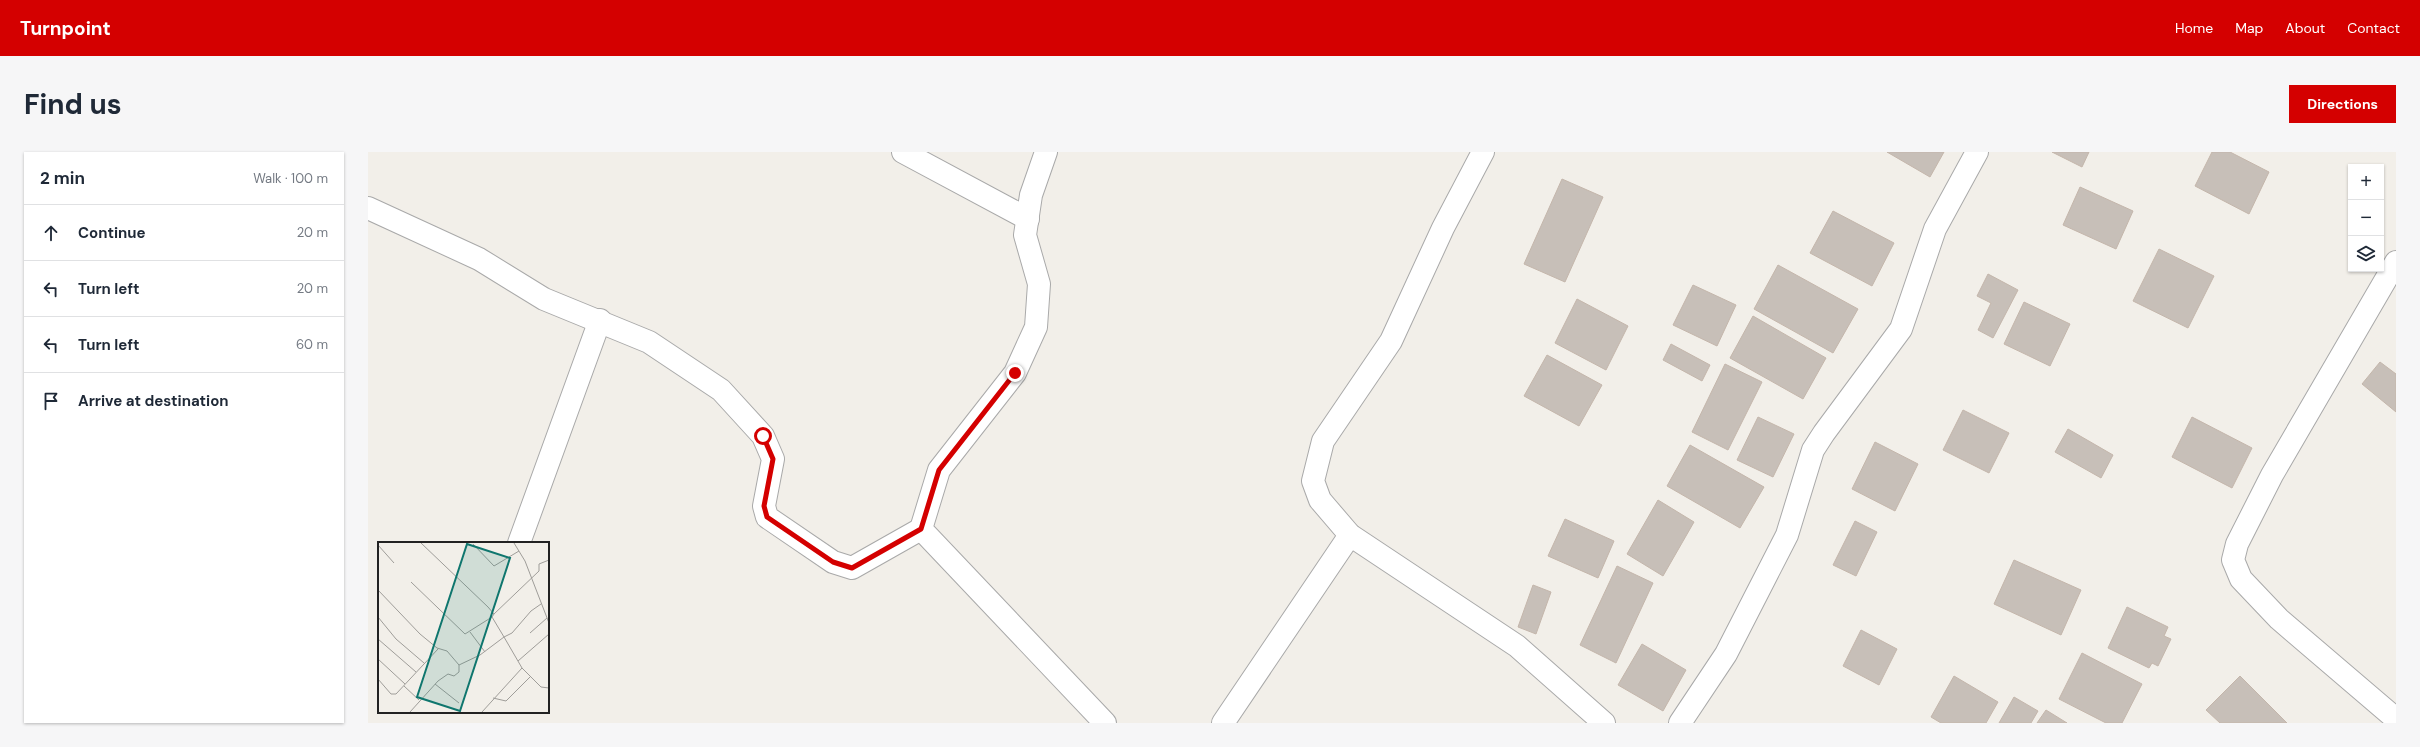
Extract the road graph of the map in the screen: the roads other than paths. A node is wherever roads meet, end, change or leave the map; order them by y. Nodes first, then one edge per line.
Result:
1 (903, 152) edge
2 (1046, 152) edge
3 (1483, 152) edge
4 (1977, 152) edge
5 (368, 208) edge
6 (1028, 219) junction
7 (2396, 262) edge
8 (600, 320) junction
9 (921, 529) junction
10 (1350, 535) junction
11 (519, 542) edge
12 (2396, 720) edge
13 (1105, 723) edge
14 (1223, 723) edge
15 (1604, 723) edge
16 (1680, 723) edge

1 - 6 street
2 - 6 street
3 - 10 street
4 - 16 street
5 - 8 street
6 - 9 street
7 - 12 street
8 - 9 street
8 - 11 street
9 - 13 street
10 - 14 street
10 - 15 street

